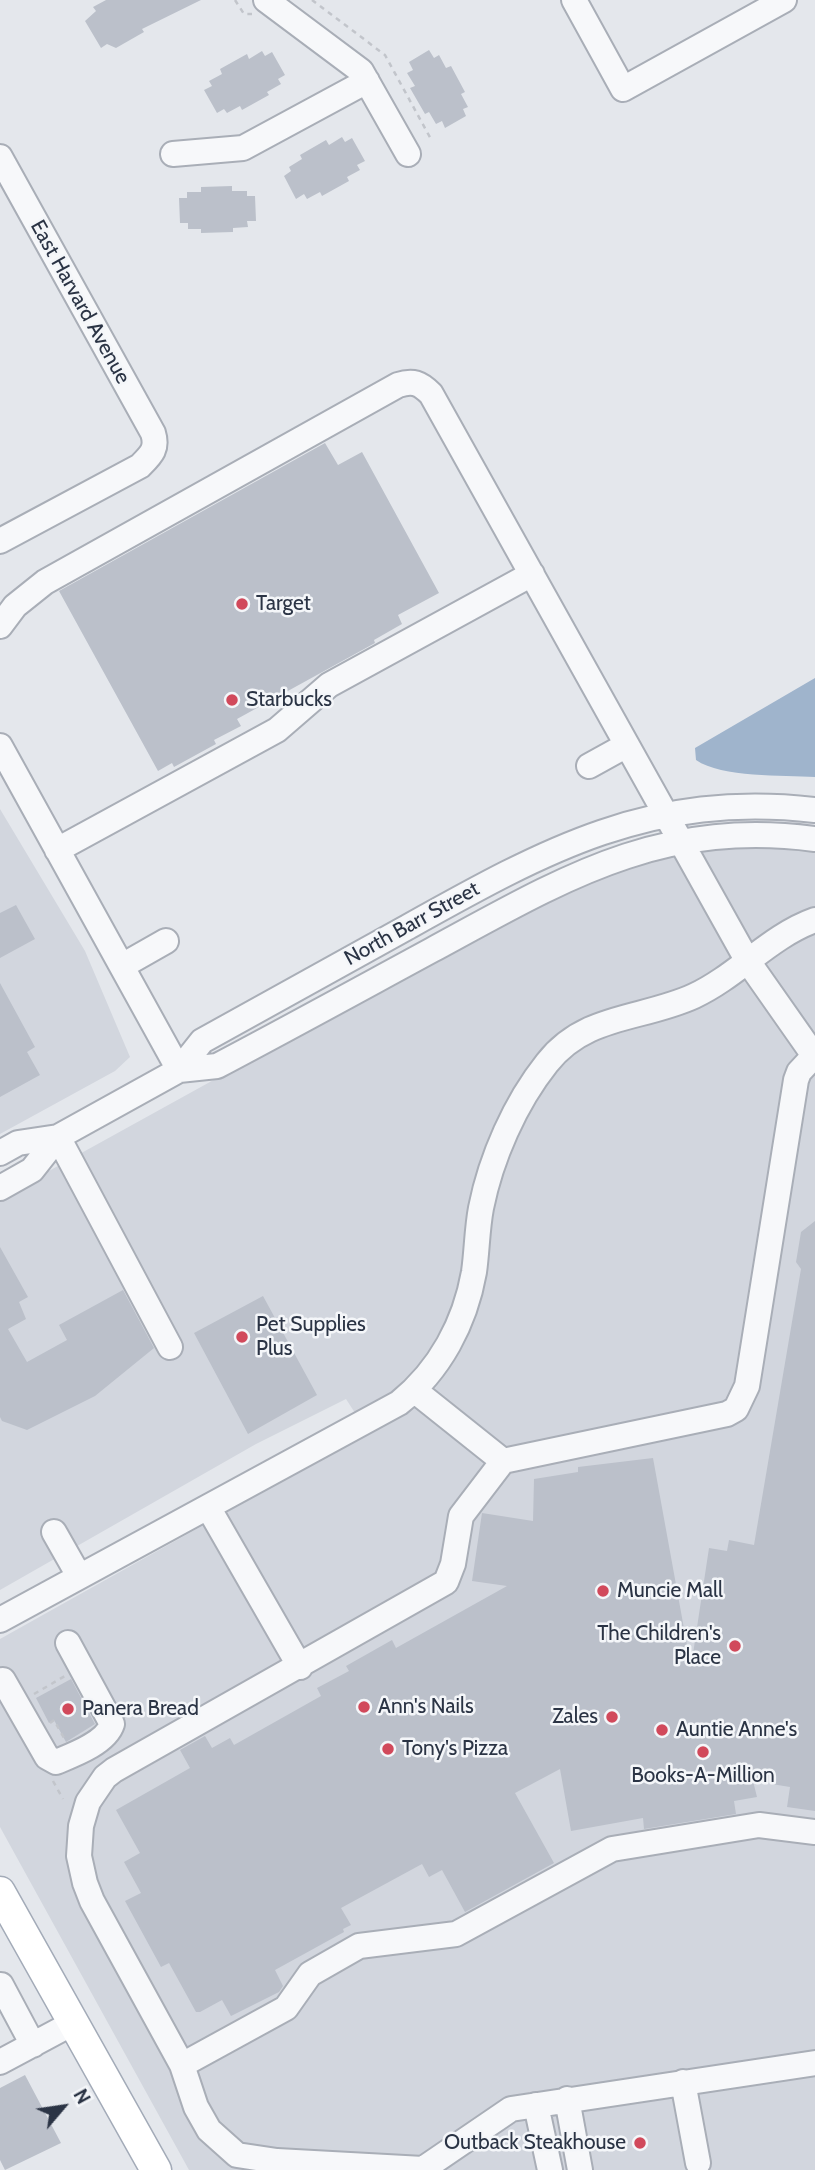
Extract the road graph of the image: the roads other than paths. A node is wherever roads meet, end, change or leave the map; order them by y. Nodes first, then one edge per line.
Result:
1 (266, 0) edge
2 (574, 0) edge
3 (784, 0) edge
4 (368, 81) junction
5 (173, 154) dead end
6 (408, 154) dead end
7 (0, 157) edge
8 (0, 541) edge
9 (532, 575) junction
10 (0, 626) edge
11 (627, 745) junction
12 (0, 747) edge
13 (589, 766) dead end
14 (815, 810) edge
15 (666, 815) junction
16 (815, 839) edge
17 (680, 841) junction
18 (57, 850) junction
19 (815, 920) edge
20 (166, 941) dead end
21 (747, 960) junction
22 (122, 966) junction
23 (814, 1057) edge
24 (179, 1070) junction
25 (58, 1138) junction
26 (0, 1153) edge
27 (0, 1188) edge
28 (170, 1347) dead end
29 (414, 1390) junction
30 (503, 1461) junction
31 (208, 1507) junction
32 (54, 1532) dead end
33 (79, 1576) junction
34 (0, 1619) edge
35 (68, 1643) dead end
36 (300, 1667) junction
37 (3, 1680) dead end
38 (815, 1832) edge
39 (0, 1893) edge
40 (1, 1985) edge
41 (73, 2023) junction
42 (33, 2045) junction
43 (0, 2063) edge
44 (815, 2063) edge
45 (181, 2065) junction
46 (683, 2082) junction
47 (567, 2099) junction
48 (536, 2105) junction
49 (698, 2163) dead end
50 (156, 2170) edge
51 (550, 2170) edge
52 (580, 2170) edge

1 - 4 street
2 - 3 street
4 - 5 street
4 - 6 street
7 - 8 street, East Harvard Avenue
9 - 10 street
9 - 11 street
9 - 18 street
11 - 13 street
11 - 15 street
12 - 18 street
14 - 15 street, North Barr Street
15 - 17 street
15 - 24 street, North Barr Street
16 - 17 street, North Barr Street
17 - 21 street
17 - 24 street, North Barr Street
18 - 22 street
19 - 21 street
20 - 22 street
21 - 23 street
21 - 29 street
22 - 24 street
23 - 30 street
24 - 25 street, North Barr Street
25 - 26 street, North Barr Street
25 - 27 street, North Barr Street
25 - 28 street
29 - 30 street
29 - 31 street
30 - 36 street
31 - 33 street
31 - 36 street
32 - 33 street
33 - 34 street
35 - 37 street
36 - 45 street
38 - 45 street
39 - 41 main road
40 - 42 street
41 - 42 street
41 - 50 main road
42 - 43 street
44 - 46 street
45 - 48 street
46 - 47 street
46 - 49 street
47 - 48 street
47 - 52 street
48 - 51 street

